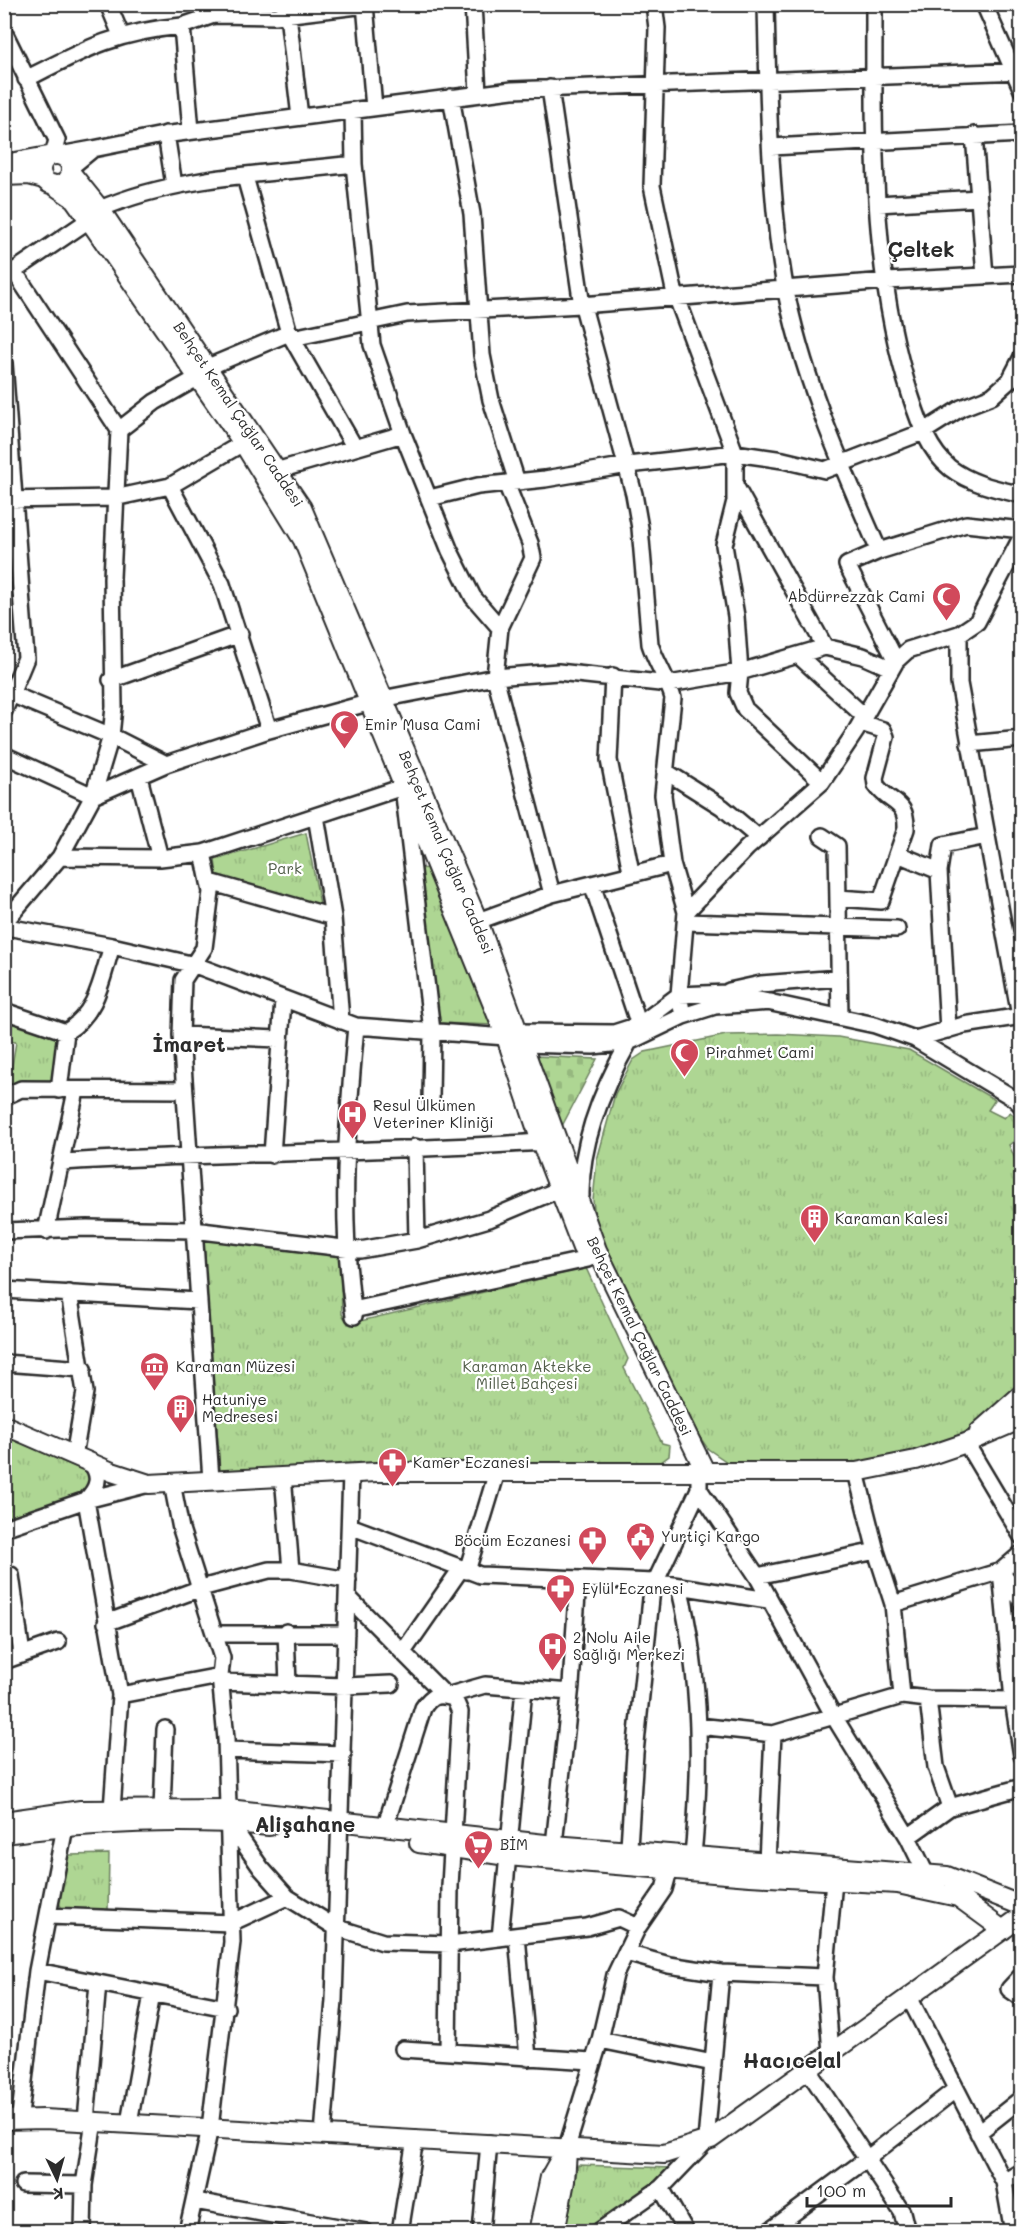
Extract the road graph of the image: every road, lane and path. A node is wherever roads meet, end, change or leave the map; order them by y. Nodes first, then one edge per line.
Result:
1 (108, 4) edge
2 (473, 4) edge
3 (654, 4) edge
4 (766, 4) edge
5 (874, 4) edge
6 (984, 4) edge
7 (365, 5) edge
8 (288, 15) junction
9 (182, 26) junction
10 (4, 32) edge
11 (121, 35) junction
12 (4, 70) edge
13 (1018, 71) edge
14 (23, 73) junction
15 (874, 77) junction
16 (768, 81) junction
17 (655, 86) junction
18 (549, 88) junction
19 (1022, 90) edge
20 (478, 93) junction
21 (451, 97) junction
22 (374, 108) junction
23 (353, 111) junction
24 (300, 117) junction
25 (191, 131) junction
26 (166, 134) junction
27 (1022, 134) edge
28 (974, 135) junction
29 (874, 142) junction
30 (771, 147) junction
31 (61, 161) junction
32 (4, 164) edge
33 (354, 164) junction
34 (4, 176) edge
35 (245, 177) junction
36 (48, 181) junction
37 (174, 184) junction
38 (979, 198) junction
39 (878, 204) junction
40 (94, 215) junction
41 (9, 271) edge
42 (1022, 274) edge
43 (985, 276) junction
44 (887, 281) junction
45 (786, 289) junction
46 (677, 297) junction
47 (582, 305) junction
48 (480, 309) junction
49 (370, 321) junction
50 (289, 333) junction
51 (1022, 357) edge
52 (4, 363) edge
53 (203, 372) junction
54 (120, 430) junction
55 (922, 432) junction
56 (403, 434) junction
57 (243, 443) junction
58 (355, 448) junction
59 (735, 453) junction
60 (628, 465) junction
61 (842, 466) junction
62 (279, 470) junction
63 (511, 482) junction
64 (170, 486) junction
65 (735, 486) junction
66 (1022, 495) edge
67 (116, 497) junction
68 (430, 498) junction
69 (9, 500) edge
70 (1022, 530) edge
71 (1022, 536) edge
72 (879, 551) junction
73 (500, 628) junction
74 (240, 634) junction
75 (959, 634) junction
76 (825, 647) junction
77 (799, 656) junction
78 (893, 665) junction
79 (740, 672) junction
80 (613, 676) junction
81 (495, 677) junction
82 (111, 680) junction
83 (669, 684) junction
84 (9, 692) edge
85 (375, 701) junction
86 (4, 711) edge
87 (862, 719) junction
88 (269, 730) junction
89 (111, 736) junction
90 (1022, 739) edge
91 (969, 744) junction
92 (4, 755) edge
93 (166, 764) junction
94 (665, 771) junction
95 (138, 777) junction
96 (822, 782) junction
97 (403, 787) junction
98 (93, 796) junction
99 (316, 816) junction
100 (822, 836) dead end
101 (987, 836) junction
102 (759, 838) junction
103 (203, 854) junction
104 (898, 854) junction
105 (60, 857) junction
106 (160, 858) junction
107 (672, 864) junction
108 (939, 871) junction
109 (631, 872) junction
110 (210, 882) junction
111 (592, 884) junction
112 (552, 894) junction
113 (838, 898) junction
114 (333, 917) junction
115 (686, 917) junction
116 (478, 921) junction
117 (8, 924) edge
118 (838, 927) junction
119 (897, 929) dead end
120 (112, 946) junction
121 (195, 965) junction
122 (839, 978) junction
123 (723, 993) junction
124 (679, 995) junction
125 (283, 1000) junction
126 (771, 1002) junction
127 (4, 1011) edge
128 (683, 1016) junction
129 (1021, 1016) edge
130 (840, 1017) junction
131 (340, 1021) junction
132 (639, 1025) junction
133 (356, 1026) junction
134 (948, 1030) junction
135 (432, 1031) junction
136 (66, 1032) junction
137 (181, 1035) junction
138 (516, 1038) junction
139 (279, 1039) junction
140 (915, 1039) junction
141 (629, 1042) junction
142 (59, 1090) junction
143 (184, 1090) junction
144 (76, 1091) junction
145 (4, 1097) edge
146 (431, 1101) dead end
147 (1022, 1106) edge
148 (541, 1142) junction
149 (415, 1147) junction
150 (346, 1152) junction
151 (188, 1154) junction
152 (272, 1155) junction
153 (63, 1162) junction
154 (560, 1189) junction
155 (581, 1208) junction
156 (193, 1230) junction
157 (4, 1231) edge
158 (46, 1231) junction
159 (417, 1240) junction
160 (347, 1248) junction
161 (588, 1258) junction
162 (4, 1290) edge
163 (69, 1293) junction
164 (198, 1301) junction
165 (4, 1363) edge
166 (83, 1369) junction
167 (1022, 1394) edge
168 (1022, 1419) edge
169 (4, 1425) edge
170 (966, 1443) junction
171 (82, 1459) junction
172 (497, 1472) junction
173 (856, 1472) junction
174 (351, 1473) junction
175 (283, 1476) junction
176 (699, 1476) junction
177 (211, 1480) junction
178 (172, 1483) junction
179 (149, 1484) junction
180 (86, 1500) junction
181 (350, 1526) junction
182 (4, 1528) edge
183 (1022, 1537) edge
184 (876, 1551) junction
185 (1022, 1553) edge
186 (291, 1570) junction
187 (463, 1571) junction
188 (1001, 1571) junction
189 (11, 1575) dead end
190 (757, 1576) junction
191 (578, 1579) junction
192 (348, 1580) junction
193 (654, 1582) junction
194 (679, 1586) junction
195 (201, 1588) junction
196 (348, 1597) junction
197 (768, 1600) junction
198 (1022, 1603) edge
199 (893, 1604) junction
200 (106, 1623) junction
201 (286, 1632) junction
202 (214, 1634) junction
203 (346, 1634) junction
204 (58, 1642) dead end
205 (404, 1652) junction
206 (22, 1655) junction
207 (4, 1661) edge
208 (1017, 1676) edge
209 (220, 1679) junction
210 (288, 1684) junction
211 (391, 1684) dead end
212 (345, 1686) junction
213 (524, 1689) junction
214 (570, 1692) junction
215 (120, 1695) junction
216 (902, 1695) junction
217 (446, 1696) junction
218 (928, 1699) junction
219 (1013, 1700) junction
220 (833, 1715) junction
221 (698, 1726) junction
222 (165, 1729) dead end
223 (773, 1734) junction
224 (227, 1750) junction
225 (343, 1754) junction
226 (1022, 1756) edge
227 (1022, 1787) edge
228 (950, 1807) junction
229 (112, 1810) junction
230 (162, 1810) junction
231 (229, 1816) junction
232 (4, 1821) edge
233 (65, 1827) junction
234 (386, 1827) junction
235 (341, 1828) junction
236 (4, 1834) edge
237 (908, 1837) junction
238 (453, 1841) junction
239 (554, 1845) junction
240 (508, 1848) junction
241 (628, 1858) junction
242 (672, 1862) junction
243 (767, 1862) junction
244 (692, 1864) junction
245 (834, 1881) junction
246 (927, 1881) junction
247 (287, 1897) junction
248 (1022, 1906) edge
249 (49, 1916) junction
250 (1022, 1916) edge
251 (231, 1923) junction
252 (335, 1927) junction
253 (638, 1927) junction
254 (1003, 1930) junction
255 (518, 1936) junction
256 (500, 1938) junction
257 (450, 1944) junction
258 (626, 1953) junction
259 (37, 1971) junction
260 (721, 1973) junction
261 (1022, 1975) edge
262 (825, 1977) junction
263 (98, 1983) junction
264 (152, 1994) junction
265 (909, 1997) junction
266 (1022, 1998) edge
267 (226, 2008) junction
268 (600, 2040) junction
269 (403, 2049) dead end
270 (448, 2052) junction
271 (831, 2053) junction
272 (528, 2058) junction
273 (592, 2061) junction
274 (713, 2063) junction
275 (808, 2070) junction
276 (956, 2089) junction
277 (1022, 2098) edge
278 (10, 2116) edge
279 (90, 2121) junction
280 (129, 2123) junction
281 (210, 2128) junction
282 (978, 2133) junction
283 (323, 2134) junction
284 (415, 2139) junction
285 (706, 2141) junction
286 (489, 2143) junction
287 (567, 2147) junction
288 (868, 2158) junction
289 (1022, 2171) edge
290 (1004, 2182) junction
291 (23, 2184) dead end
292 (84, 2185) junction
293 (660, 2188) junction
294 (195, 2201) junction
295 (83, 2232) edge
296 (187, 2232) edge
297 (366, 2232) edge
298 (400, 2232) edge
299 (481, 2232) edge
300 (538, 2232) edge
301 (555, 2232) edge
302 (598, 2232) edge
303 (686, 2232) edge
304 (768, 2232) edge
305 (907, 2232) edge
306 (1012, 2232) edge

1 - 11 street
2 - 20 street
3 - 17 street
4 - 16 street
5 - 15 street
6 - 13 street
7 - 8 street
7 - 22 street
8 - 9 street
8 - 24 street
9 - 11 street
9 - 25 street
10 - 14 street
11 - 14 street
12 - 14 street
13 - 15 street
13 - 19 street
14 - 31 street
15 - 16 street
15 - 29 street
16 - 17 street
16 - 30 street
17 - 18 street
17 - 46 street
18 - 20 street
18 - 47 street
20 - 21 street
21 - 22 street
21 - 48 street
22 - 23 street
23 - 24 street
23 - 33 street
24 - 25 street
25 - 26 street
26 - 31 street
26 - 37 street
27 - 28 street
28 - 29 street
28 - 38 street
29 - 30 street
29 - 39 street
30 - 45 street
31 - 32 main road
31 - 36 main road
31 - 36 main road
31 - 40 main road, Behçet Kemal Çağlar Caddesi
33 - 35 street
33 - 49 street
34 - 36 main road
35 - 37 street
35 - 50 street
36 - 40 main road, Behçet Kemal Çağlar Caddesi
37 - 40 street
38 - 39 street
38 - 43 street
39 - 44 street
40 - 41 street
40 - 53 main road, Behçet Kemal Çağlar Caddesi
41 - 54 street
42 - 43 street
43 - 44 street
44 - 45 street
44 - 55 street
45 - 46 street
45 - 61 street
46 - 47 street
46 - 59 street
47 - 48 street
47 - 60 street
48 - 49 street
48 - 63 street
49 - 50 street
49 - 56 street
50 - 53 street
50 - 58 street
51 - 55 street
52 - 69 street
53 - 54 street
53 - 57 main road, Behçet Kemal Çağlar Caddesi
53 - 62 main road, Behçet Kemal Çağlar Caddesi
54 - 67 street
55 - 61 street
55 - 66 street
56 - 58 street
56 - 68 street
57 - 64 street
57 - 85 main road, Behçet Kemal Çağlar Caddesi
58 - 62 street
59 - 60 street
59 - 61 street
59 - 65 street
60 - 63 street
60 - 83 street
61 - 72 street
62 - 85 main road, Behçet Kemal Çağlar Caddesi
63 - 68 street
63 - 73 street
64 - 67 street
64 - 74 street
65 - 76 street
65 - 79 street
67 - 69 street
67 - 82 street
68 - 73 street
69 - 84 street
70 - 72 street
71 - 75 street
72 - 78 street
73 - 81 street
74 - 82 street
74 - 88 street
75 - 78 street
75 - 91 street
76 - 77 street
76 - 78 street
77 - 79 street
77 - 87 street
78 - 87 street
79 - 83 street
79 - 96 street
80 - 81 street
80 - 83 street
80 - 109 street
81 - 85 street
81 - 112 street
82 - 89 street
83 - 94 street
84 - 86 street
84 - 89 street
85 - 88 street
85 - 97 main road, Behçet Kemal Çağlar Caddesi
85 - 116 main road, Behçet Kemal Çağlar Caddesi
87 - 96 street
87 - 104 street
88 - 93 street
89 - 93 street
89 - 98 street
90 - 91 street
91 - 101 street
92 - 98 street
93 - 95 street
94 - 102 street
94 - 107 street
95 - 98 street
95 - 106 street
96 - 102 street
97 - 99 street
97 - 135 street
97 - 138 main road, Behçet Kemal Çağlar Caddesi
98 - 105 street
99 - 103 street
99 - 114 street
100 - 113 street
101 - 108 street
101 - 129 street
102 - 115 street
103 - 106 street
103 - 110 street
104 - 108 street
104 - 113 street
105 - 106 street
105 - 117 street
107 - 109 street
107 - 115 street
108 - 134 street
109 - 111 street
110 - 114 street
110 - 121 street
111 - 112 street
111 - 132 street
112 - 116 street
113 - 118 street
114 - 131 street
115 - 118 street
115 - 124 street
116 - 138 main road, Behçet Kemal Çağlar Caddesi
117 - 120 street
118 - 119 street
118 - 122 street
120 - 121 street
120 - 136 street
121 - 125 street
121 - 137 street
122 - 123 street
122 - 130 street
123 - 124 street
123 - 126 street
124 - 128 street
124 - 132 street
125 - 131 street
125 - 139 street
126 - 128 street
126 - 130 street
127 - 136 street
128 - 141 street
129 - 134 street
130 - 140 street
131 - 133 street
132 - 138 street
133 - 135 street
133 - 150 street
134 - 140 street
135 - 138 street
135 - 146 street
136 - 142 street
137 - 139 street
137 - 143 street
138 - 141 street
138 - 148 main road, Behçet Kemal Çağlar Caddesi
138 - 155 main road, Behçet Kemal Çağlar Caddesi
139 - 152 street
140 - 147 street
141 - 155 street
142 - 144 street
142 - 145 street
143 - 144 street
143 - 151 street
144 - 153 street
148 - 149 street
148 - 154 main road, Behçet Kemal Çağlar Caddesi
149 - 150 street
149 - 159 street
150 - 152 street
150 - 160 street
151 - 152 street
151 - 153 street
151 - 156 street
153 - 158 street
154 - 159 street
154 - 161 main road, Behçet Kemal Çağlar Caddesi
155 - 176 main road, Behçet Kemal Çağlar Caddesi
156 - 158 street
156 - 160 street
156 - 164 street
157 - 158 street
159 - 160 street
160 - 161 street
161 - 176 main road, Behçet Kemal Çağlar Caddesi
162 - 163 street
163 - 164 street
163 - 166 street
164 - 177 street
165 - 166 street
166 - 171 street
167 - 170 main road
168 - 170 main road
169 - 171 main road
170 - 173 main road
170 - 183 street
171 - 179 main road
171 - 180 street
172 - 174 main road
172 - 176 main road
172 - 187 street
173 - 176 main road
173 - 184 street
174 - 175 main road
174 - 181 street
175 - 177 main road
175 - 186 street
176 - 190 street
176 - 193 street
177 - 178 main road
178 - 179 main road
178 - 195 street
179 - 180 street
180 - 182 street
180 - 200 street
181 - 187 street
181 - 192 street
184 - 190 street
184 - 199 street
185 - 188 street
186 - 192 street
186 - 195 street
187 - 191 street
187 - 205 street
188 - 198 street
188 - 199 street
188 - 208 street
189 - 206 street
190 - 197 street
191 - 193 street
191 - 214 street
192 - 196 street
193 - 194 street
193 - 241 street
194 - 197 street
194 - 221 street
195 - 200 street
195 - 202 street
196 - 203 street
196 - 205 street
197 - 220 street
199 - 216 street
200 - 215 street
201 - 202 street
201 - 203 street
201 - 210 street
202 - 209 street
203 - 212 street
204 - 206 street
205 - 217 street
206 - 207 street
208 - 219 street
209 - 210 street
209 - 215 street
209 - 224 street
210 - 212 street
211 - 212 street
212 - 225 street
213 - 214 street
213 - 217 street
213 - 240 street
214 - 239 street
215 - 229 street
216 - 218 street
216 - 220 street
217 - 234 street
217 - 238 street
218 - 219 street
218 - 228 street
219 - 226 street
220 - 223 street
220 - 237 street
221 - 223 street
221 - 244 street
222 - 230 street
223 - 243 street
224 - 225 street
224 - 231 street
225 - 235 street
227 - 228 street
228 - 237 street
229 - 230 main road
229 - 232 main road
230 - 231 main road
231 - 233 main road
231 - 235 main road
231 - 247 street
231 - 251 street
233 - 236 main road
233 - 249 street
234 - 235 main road
234 - 238 main road
235 - 238 main road
235 - 252 street
237 - 246 street
238 - 240 main road
238 - 257 street
239 - 240 main road
239 - 241 main road
240 - 241 main road
240 - 256 street
241 - 242 main road
242 - 244 main road
242 - 253 street
243 - 244 main road
243 - 246 main road
244 - 245 main road
245 - 246 main road
245 - 262 street
246 - 248 main road
246 - 254 main road
247 - 251 street
247 - 252 street
249 - 251 street
249 - 259 street
250 - 254 main road
251 - 267 street
252 - 257 street
252 - 283 street
253 - 255 street
253 - 258 street
254 - 265 main road
255 - 256 street
255 - 272 street
256 - 257 street
257 - 270 street
258 - 260 street
258 - 268 street
259 - 263 street
259 - 278 street
260 - 262 street
260 - 274 street
261 - 266 street
262 - 271 street
263 - 264 street
263 - 279 street
264 - 267 street
264 - 280 street
265 - 271 main road
265 - 276 street
267 - 281 street
268 - 273 street
268 - 274 street
269 - 270 street
270 - 272 street
271 - 275 main road
272 - 273 street
273 - 287 street
274 - 285 street
275 - 285 main road
275 - 288 street
276 - 282 street
276 - 288 street
277 - 282 street
278 - 279 main road
279 - 280 main road
279 - 292 street
280 - 281 main road
281 - 283 main road
281 - 294 street
282 - 290 street
283 - 284 main road
284 - 286 main road
284 - 298 street
285 - 287 main road
285 - 293 street
286 - 287 main road
286 - 299 street
287 - 300 main road
287 - 301 main road
288 - 304 street
288 - 305 street
289 - 290 street
290 - 306 street
291 - 292 street
292 - 295 street
293 - 302 street
293 - 303 street
294 - 296 street
294 - 297 street

